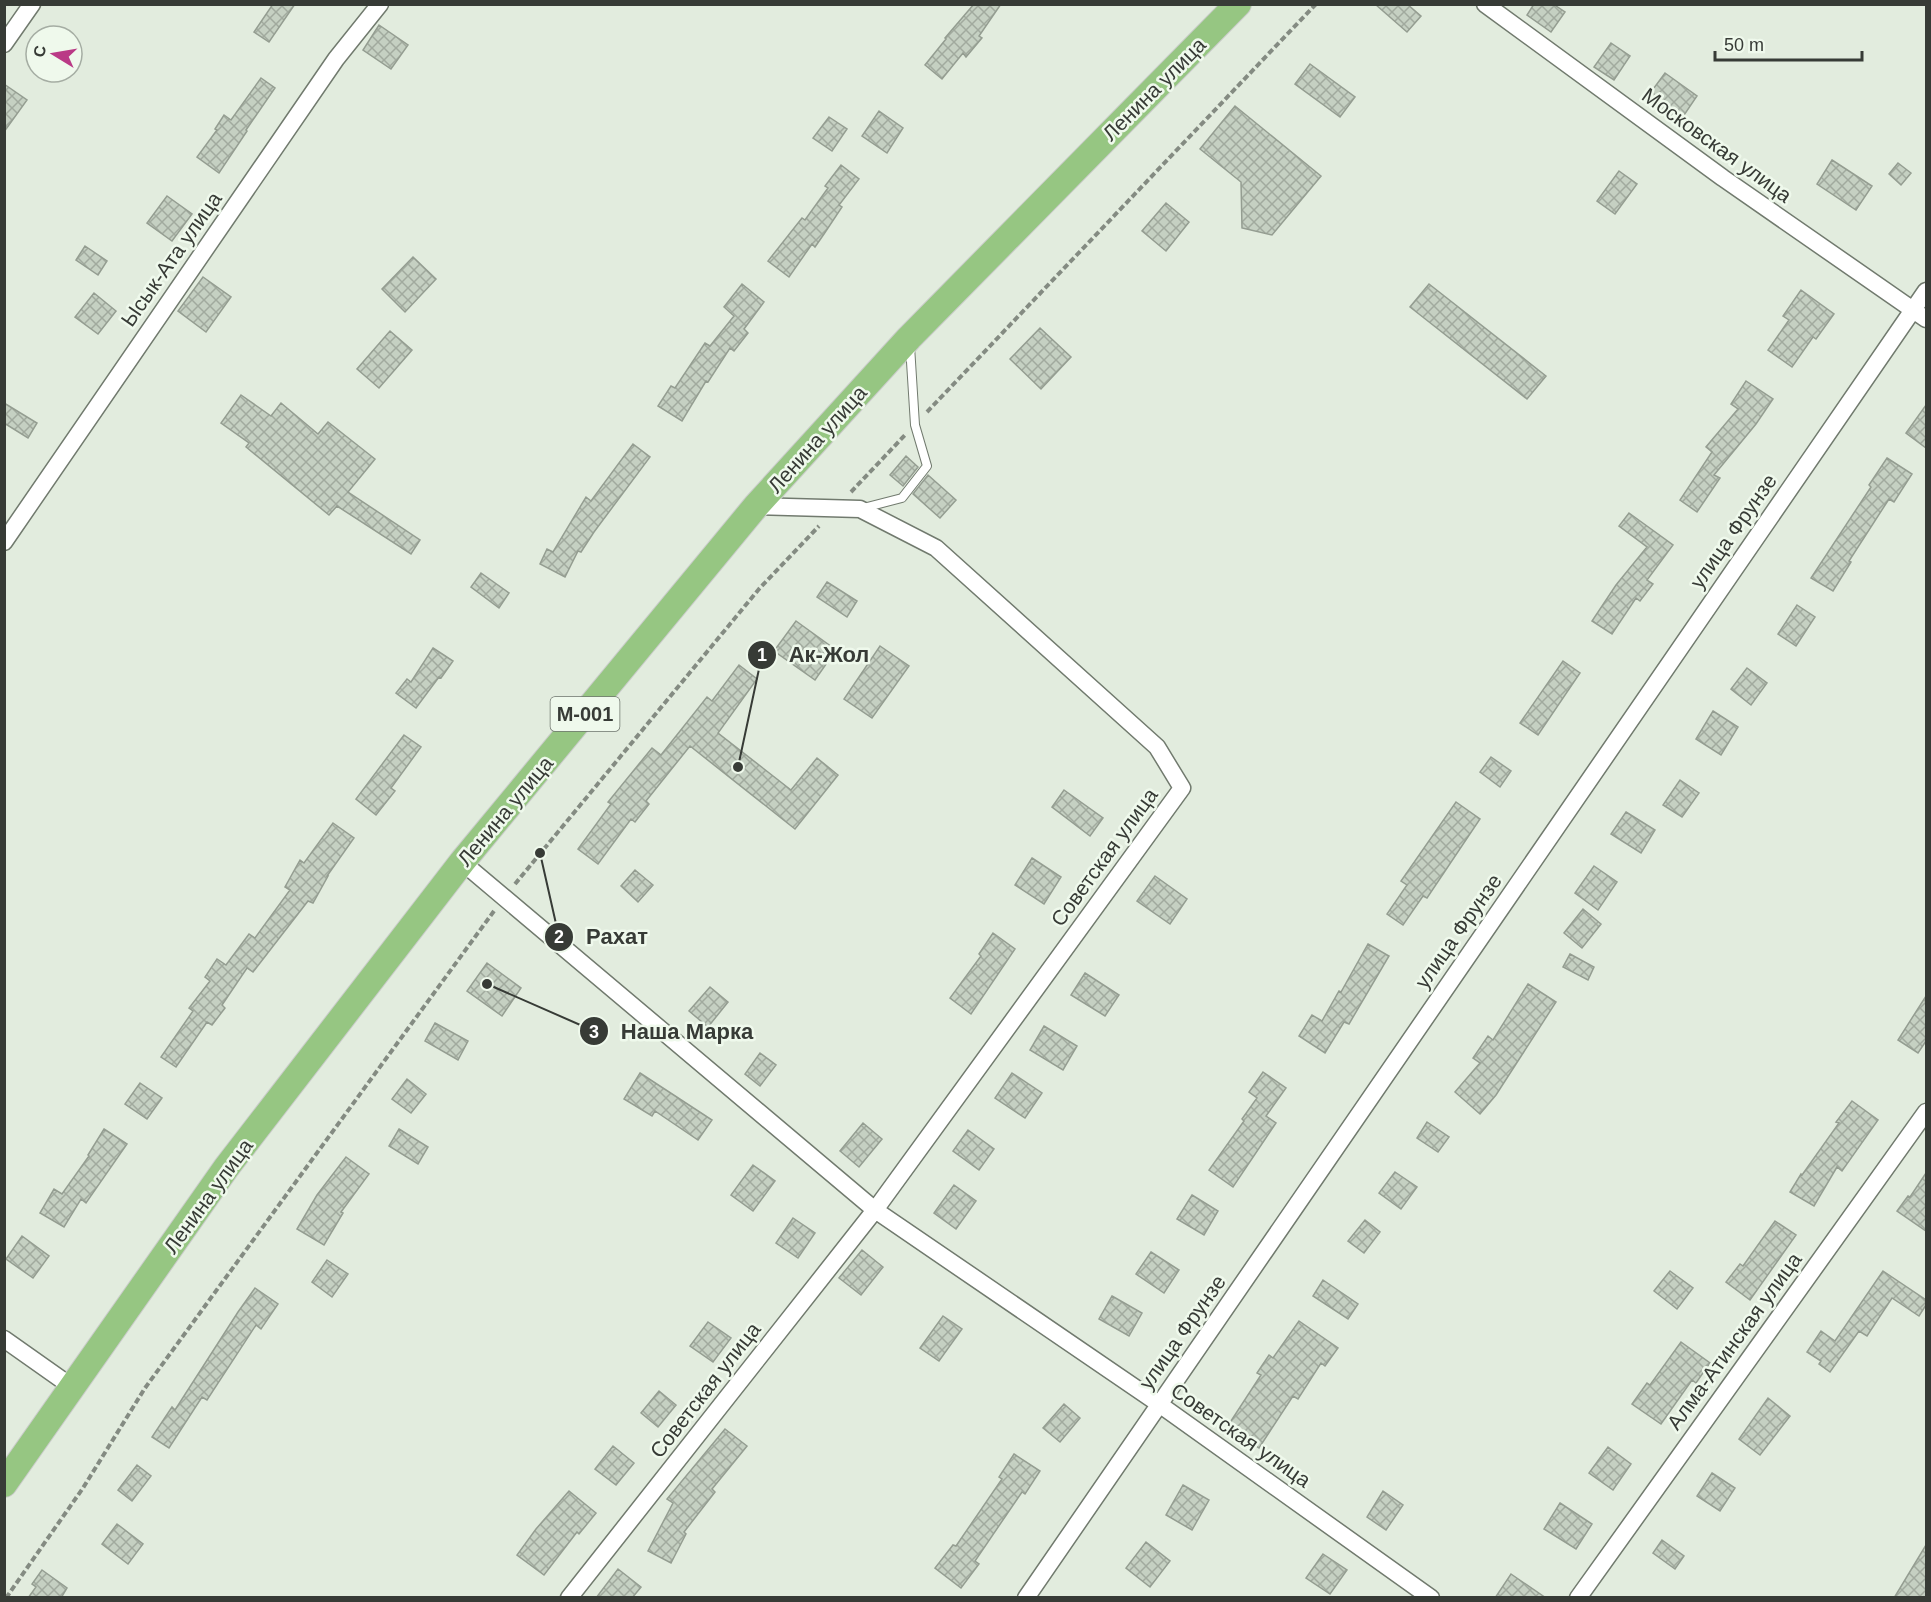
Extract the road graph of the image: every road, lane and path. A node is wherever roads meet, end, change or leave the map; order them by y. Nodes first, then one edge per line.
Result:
1 (32, 4) edge
2 (380, 4) edge
3 (1238, 4) edge
4 (1316, 4) edge
5 (1485, 4) edge
6 (4, 44) edge
7 (1926, 291) edge
8 (1920, 314) edge
9 (909, 338) junction
10 (915, 424) junction
11 (756, 506) junction
12 (835, 509) junction
13 (860, 509) junction
14 (4, 542) edge
15 (462, 862) junction
16 (504, 897) junction
17 (1926, 1112) edge
18 (875, 1210) junction
19 (4, 1339) edge
20 (72, 1387) junction
21 (1159, 1404) junction
22 (4, 1484) edge
23 (6, 1598) edge
24 (569, 1598) edge
25 (1026, 1598) edge
26 (1431, 1598) edge
27 (1578, 1598) edge

1 - 6 street
2 - 14 street, Ысык-Ата улица
3 - 9 main road, Ленина улица / М-001
4 - 10 path
5 - 8 street, Московская улица
7 - 8 street, улица Фрунзе
8 - 21 street, улица Фрунзе
9 - 10 lane
9 - 11 main road, Ленина улица / М-001
10 - 12 path
10 - 13 lane
11 - 12 street, Советская улица
11 - 15 main road, Ленина улица / М-001
12 - 13 street, Советская улица
12 - 16 path
13 - 18 street, Советская улица
15 - 16 street, Советская улица
15 - 20 main road, Ленина улица / М-001
16 - 18 street, Советская улица
16 - 23 path
17 - 27 street, Алма-Атинская улица
18 - 21 street, Советская улица
18 - 24 street, Советская улица
19 - 20 street
20 - 22 main road, Ленина улица / М-001
21 - 25 street, улица Фрунзе
21 - 26 street, Советская улица

